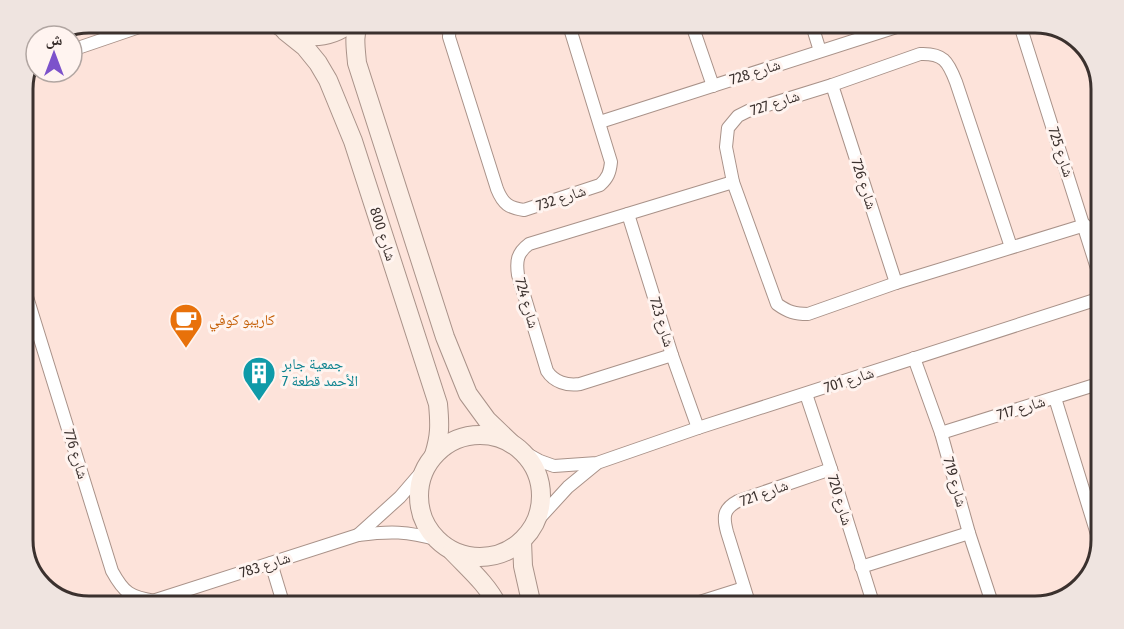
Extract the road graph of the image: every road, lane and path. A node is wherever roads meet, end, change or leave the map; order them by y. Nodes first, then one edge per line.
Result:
1 (122, 33) edge
2 (287, 33) edge
3 (295, 33) edge
4 (332, 33) edge
5 (356, 33) edge
6 (449, 33) edge
7 (572, 33) edge
8 (695, 33) edge
9 (814, 33) edge
10 (877, 33) edge
11 (1023, 33) edge
12 (84, 46) edge
13 (820, 51) junction
14 (832, 85) junction
15 (713, 86) junction
16 (600, 122) junction
17 (733, 182) junction
18 (628, 214) junction
19 (1085, 225) junction
20 (1091, 246) edge
21 (1011, 247) junction
22 (896, 283) junction
23 (1091, 301) edge
24 (33, 316) edge
25 (672, 355) junction
26 (914, 358) junction
27 (1091, 386) edge
28 (806, 394) junction
29 (1055, 398) junction
30 (698, 428) junction
31 (941, 434) junction
32 (517, 447) junction
33 (430, 462) junction
34 (597, 463) junction
35 (831, 469) junction
36 (1091, 512) edge
37 (535, 523) junction
38 (969, 533) junction
39 (358, 536) junction
40 (522, 541) junction
41 (443, 544) junction
42 (271, 563) junction
43 (861, 567) junction
44 (744, 588) junction
45 (133, 596) edge
46 (170, 596) edge
47 (281, 596) edge
48 (492, 596) edge
49 (530, 596) edge
50 (719, 596) edge
51 (747, 596) edge
52 (870, 596) edge
53 (990, 596) edge

1 - 12 street
2 - 33 street, شارع 800
3 - 4 street
5 - 32 street, شارع 800
6 - 16 street, شارع 732
7 - 16 street, شارع 732
8 - 15 street
9 - 13 street
10 - 13 street, شارع 728
11 - 19 street, شارع 725
13 - 15 street, شارع 728
14 - 17 street, شارع 727
14 - 21 street, شارع 727
14 - 22 street, شارع 726
15 - 16 street, شارع 728
17 - 18 street, شارع 724
17 - 22 street, شارع 727
18 - 25 street, شارع 723
18 - 25 street, شارع 724
19 - 20 street, شارع 725
19 - 21 street, شارع 727
21 - 22 street, شارع 727
23 - 26 street, شارع 701
24 - 45 street, شارع 776
25 - 30 street, شارع 723
26 - 28 street, شارع 701
26 - 31 street, شارع 719
27 - 29 street, شارع 717
28 - 30 street, شارع 701
28 - 35 street, شارع 720
29 - 31 street, شارع 717
29 - 36 street
30 - 34 street, شارع 701
31 - 38 street, شارع 719
32 - 33 street
32 - 34 street, شارع 701
32 - 37 street
33 - 39 street, شارع 783
33 - 41 street
34 - 37 street, شارع 701
35 - 43 street, شارع 720
35 - 44 street, شارع 721
37 - 40 street
38 - 43 street
38 - 53 street, شارع 719
39 - 41 street, شارع 783
39 - 42 street, شارع 783
40 - 41 street
40 - 49 street
41 - 48 street
42 - 46 street, شارع 783
42 - 47 street
43 - 52 street, شارع 720
44 - 50 street
44 - 51 street, شارع 721

